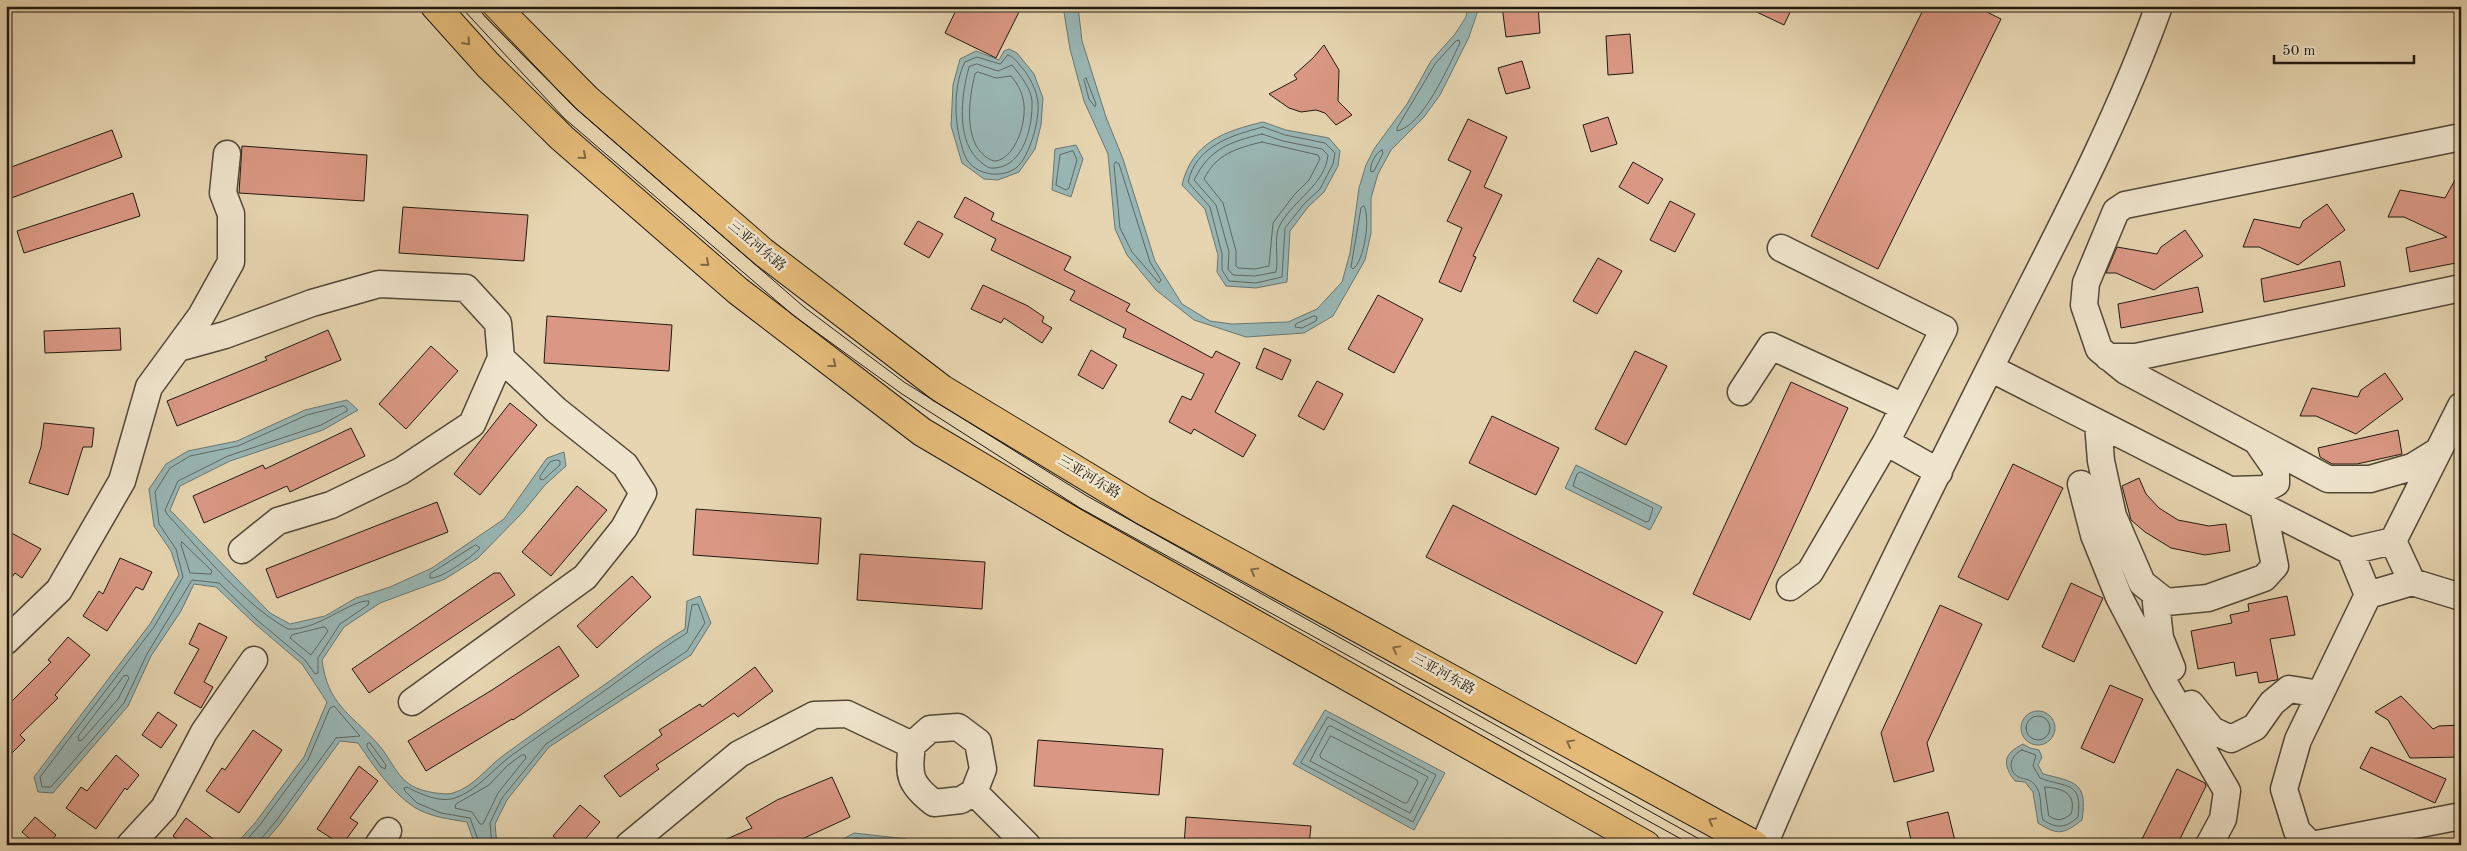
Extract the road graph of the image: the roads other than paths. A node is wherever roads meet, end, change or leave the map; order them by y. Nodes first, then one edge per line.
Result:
1 (434, 6) edge
2 (495, 6) edge
3 (2159, 6) edge
4 (2461, 137) edge
5 (227, 154) dead end
6 (1781, 248) dead end
7 (2461, 288) edge
8 (178, 348) junction
9 (2108, 357) junction
10 (502, 358) junction
11 (1990, 368) junction
12 (1741, 392) dead end
13 (2461, 406) edge
14 (1904, 407) junction
15 (2098, 423) junction
16 (1886, 442) junction
17 (2258, 442) junction
18 (2438, 451) junction
19 (1940, 472) junction
20 (2081, 484) dead end
21 (2231, 490) junction
22 (2263, 507) junction
23 (2393, 541) junction
24 (242, 550) dead end
25 (2350, 551) junction
26 (2412, 582) junction
27 (1790, 587) dead end
28 (2155, 594) junction
29 (2368, 595) junction
30 (2461, 597) edge
31 (6, 641) edge
32 (254, 660) dead end
33 (2320, 694) junction
34 (412, 702) dead end
35 (912, 744) junction
36 (974, 792) junction
37 (2461, 816) edge
38 (130, 845) edge
39 (629, 845) edge
40 (1027, 845) edge
41 (1646, 845) edge
42 (1755, 845) edge
43 (1764, 845) edge
44 (2209, 845) edge
45 (2311, 845) edge

1 -> 41 main road
42 -> 2 main road, 三亚河东路
3 - 11 street
4 - 9 street
5 - 8 street
6 - 14 street
7 - 9 street
8 - 10 street
8 - 31 street
9 - 17 street
10 - 24 street
10 - 34 street
11 - 15 street
11 - 19 street
12 - 14 street
13 - 18 street
14 - 16 street
15 - 21 street
15 - 28 street
16 - 19 street
16 - 27 street
17 - 18 street
17 - 21 street
18 - 23 street
19 - 43 street
20 - 44 street
21 - 22 street
22 - 25 street
22 - 28 street
23 - 25 street
23 - 26 street
25 - 29 street
26 - 29 street
26 - 30 street
28 - 33 street
29 - 33 street
32 - 38 street
33 - 45 street
35 - 36 street
35 - 36 street
35 - 39 street
36 - 40 street
37 - 45 street

